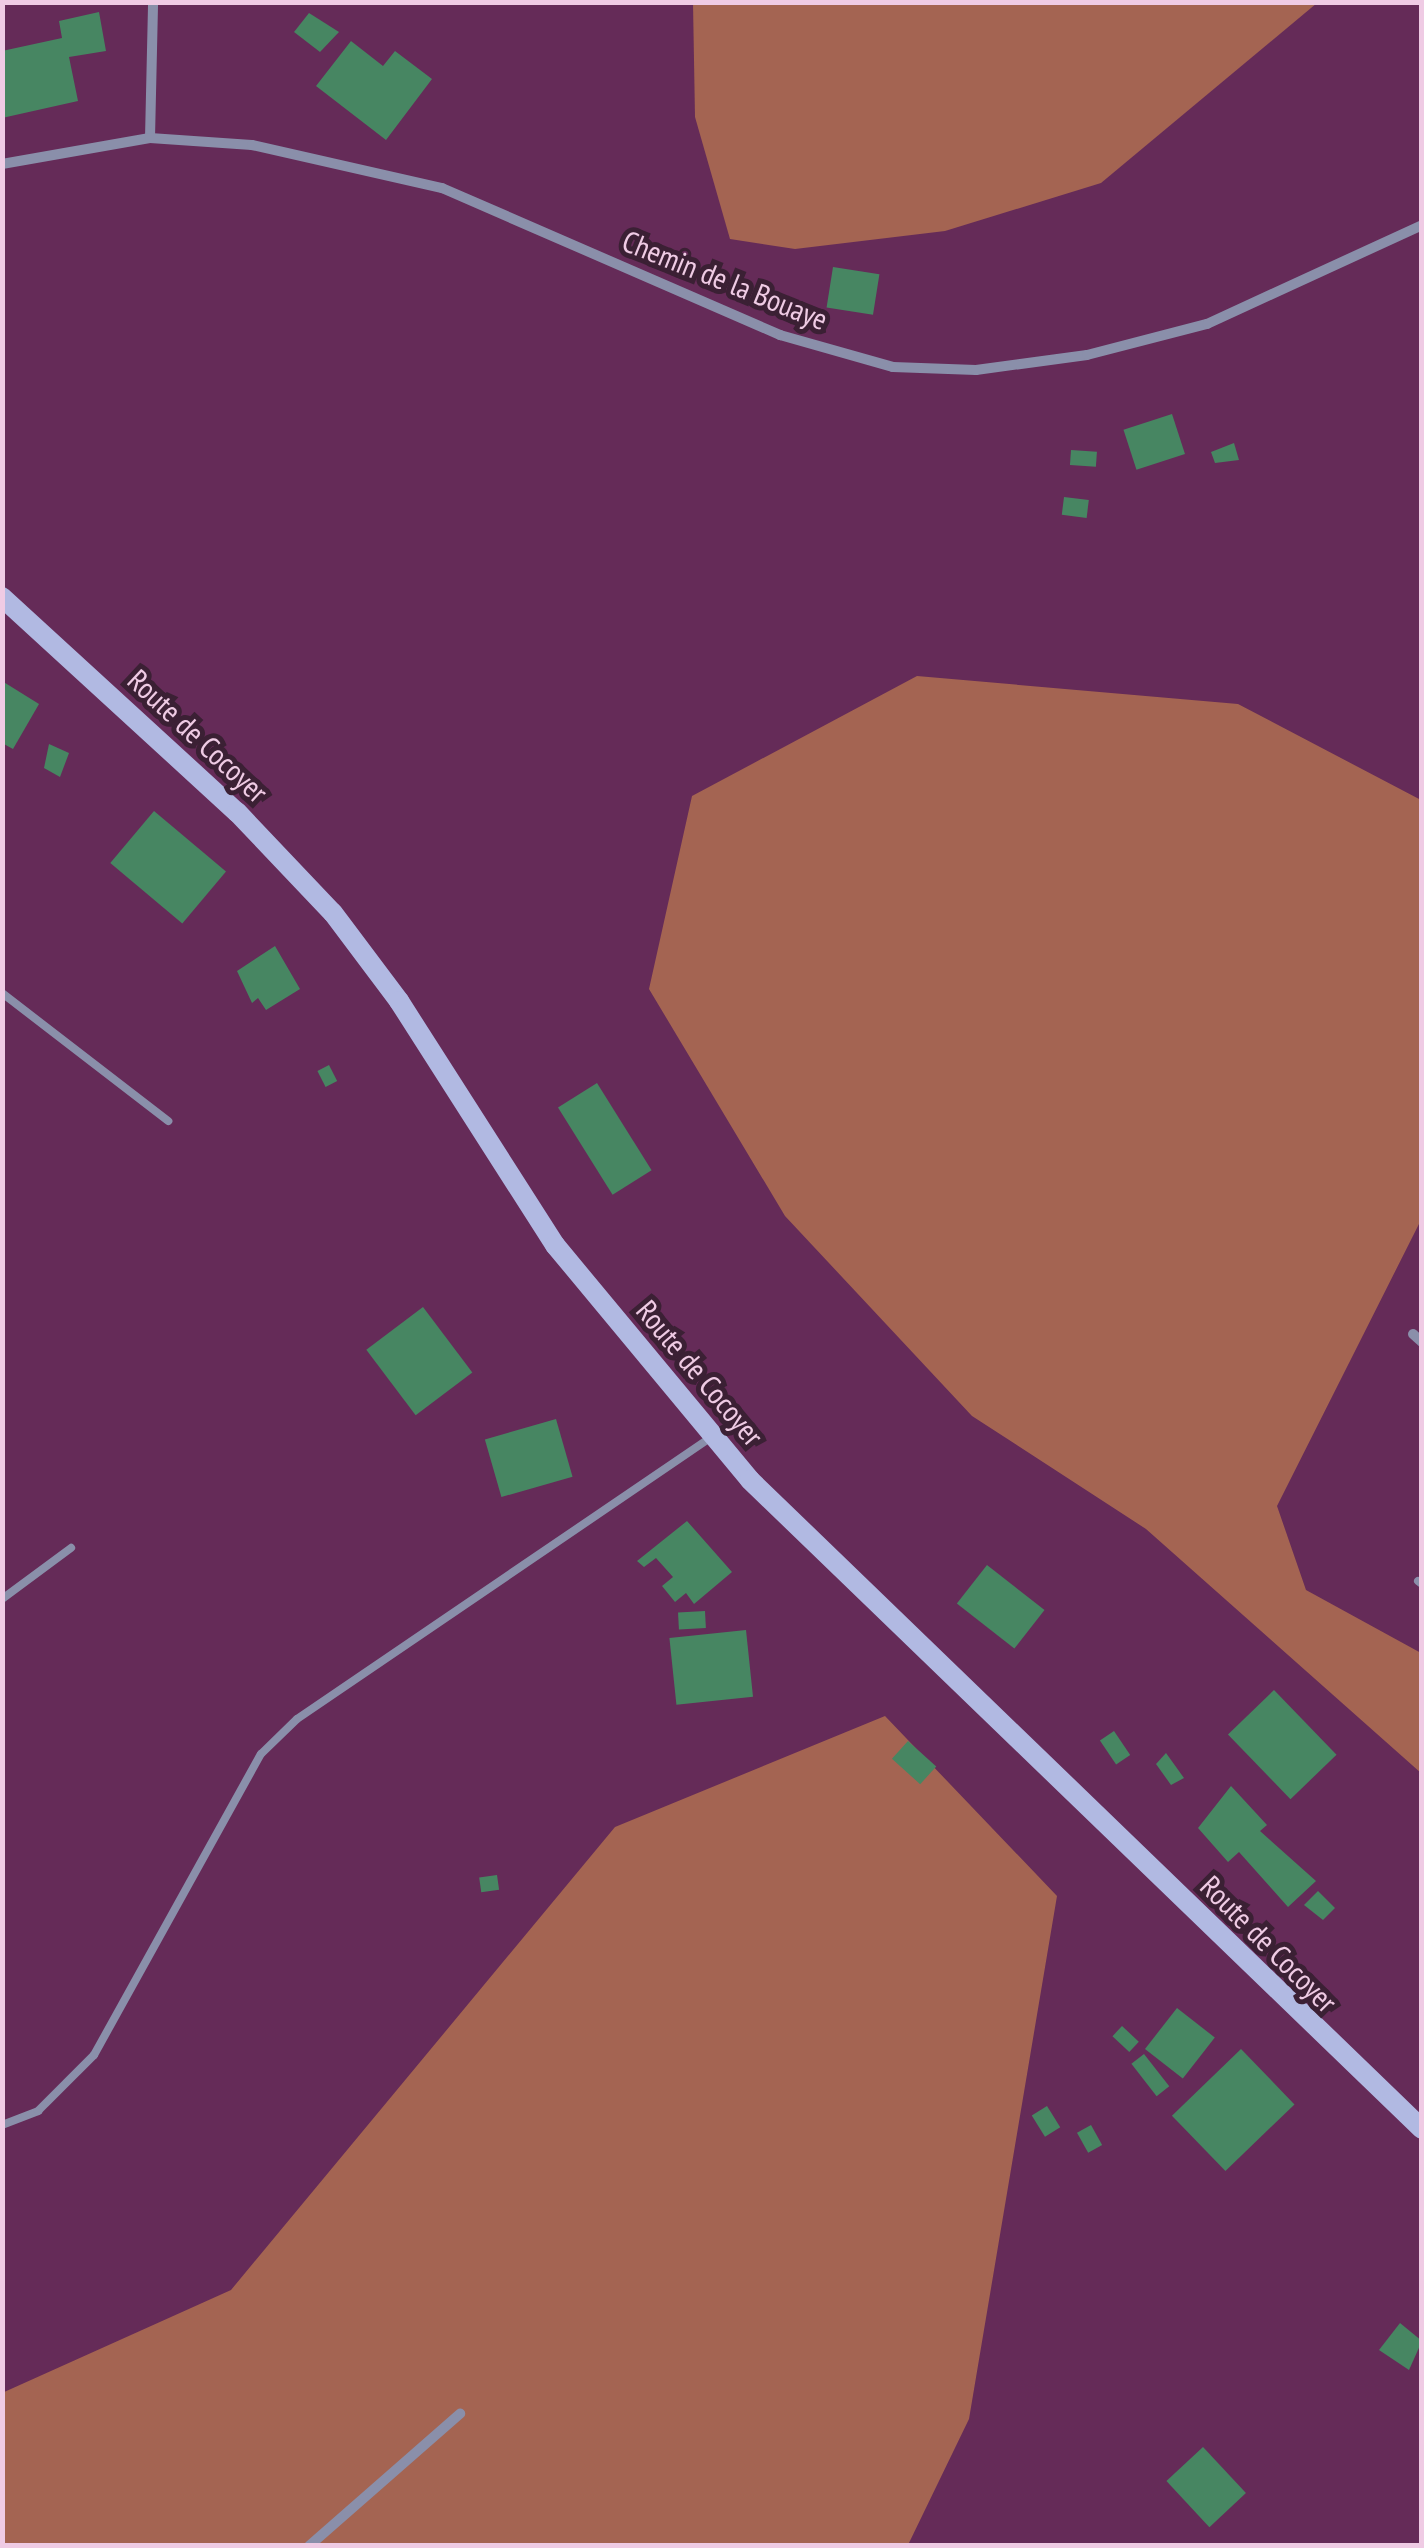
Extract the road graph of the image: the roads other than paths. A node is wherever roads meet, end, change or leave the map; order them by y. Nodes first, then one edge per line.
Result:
1 (153, 2) edge
2 (150, 138) junction
3 (2, 164) edge
4 (1422, 226) edge
5 (2, 597) edge
6 (2, 993) edge
7 (168, 1121) dead end
8 (713, 1436) junction
9 (70, 1548) dead end
10 (2, 1600) edge
11 (2, 2125) edge
12 (1422, 2129) edge
13 (460, 2414) dead end
14 (309, 2546) edge

1 - 2 street
2 - 3 street, Chemin de la Bouaye
2 - 4 street, Chemin de la Bouaye
5 - 8 main road, Route de Cocoyer
6 - 7 lane
8 - 11 lane
8 - 12 main road, Route de Cocoyer
9 - 10 lane
13 - 14 street

